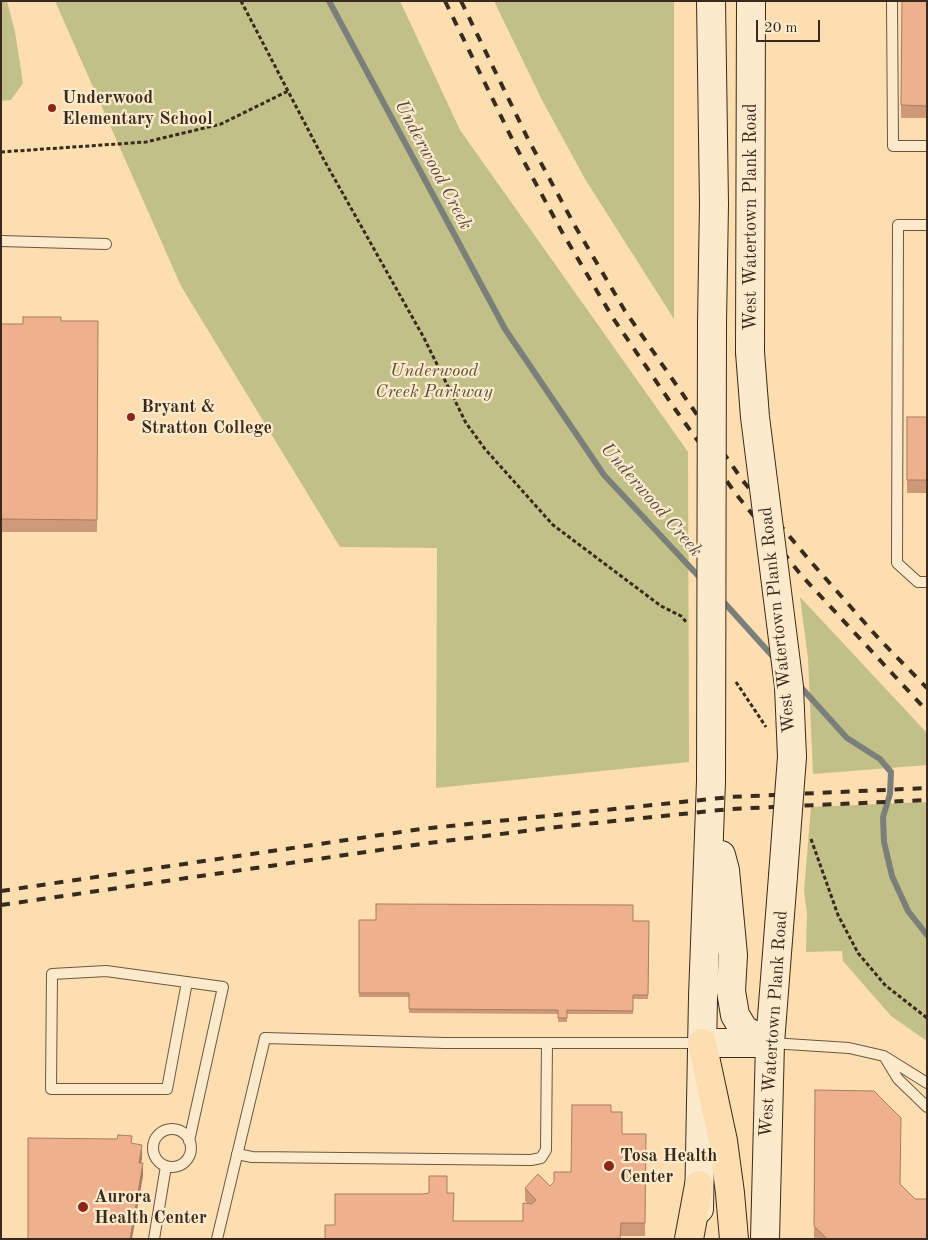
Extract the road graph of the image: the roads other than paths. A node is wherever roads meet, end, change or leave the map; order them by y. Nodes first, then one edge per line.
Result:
1 (711, 1) edge
2 (751, 1) edge
3 (892, 1) edge
4 (927, 146) edge
5 (927, 225) edge
6 (1, 241) edge
7 (106, 244) dead end
8 (927, 582) edge
9 (710, 815) junction
10 (187, 982) junction
11 (547, 1043) junction
12 (702, 1043) junction
13 (770, 1043) junction
14 (884, 1056) junction
15 (927, 1083) edge
16 (927, 1107) edge
17 (168, 1119) dead end
18 (169, 1130) junction
19 (189, 1141) junction
20 (237, 1154) junction
21 (166, 1166) junction
22 (699, 1185) junction
23 (154, 1239) edge
24 (217, 1239) edge
25 (689, 1239) edge
26 (698, 1239) edge
27 (734, 1239) edge
28 (765, 1239) edge

1 - 9 street, West Watertown Plank Road, bridge
2 - 13 street, West Watertown Plank Road, bridge
3 - 4 lane
5 - 8 lane
6 - 7 lane
9 - 12 street, West Watertown Plank Road
9 - 13 street
10 - 10 lane
10 - 19 lane
11 - 12 lane
11 - 20 lane
11 - 20 lane
12 - 13 street
12 - 22 street, West Watertown Plank Road
12 - 27 main road
13 - 14 lane
13 - 28 street, West Watertown Plank Road
14 - 15 lane
14 - 16 lane
17 - 18 lane
18 - 19 lane
18 - 21 lane
19 - 21 lane
20 - 24 lane
21 - 23 lane
22 - 25 main road
22 - 26 street, West Watertown Plank Road

